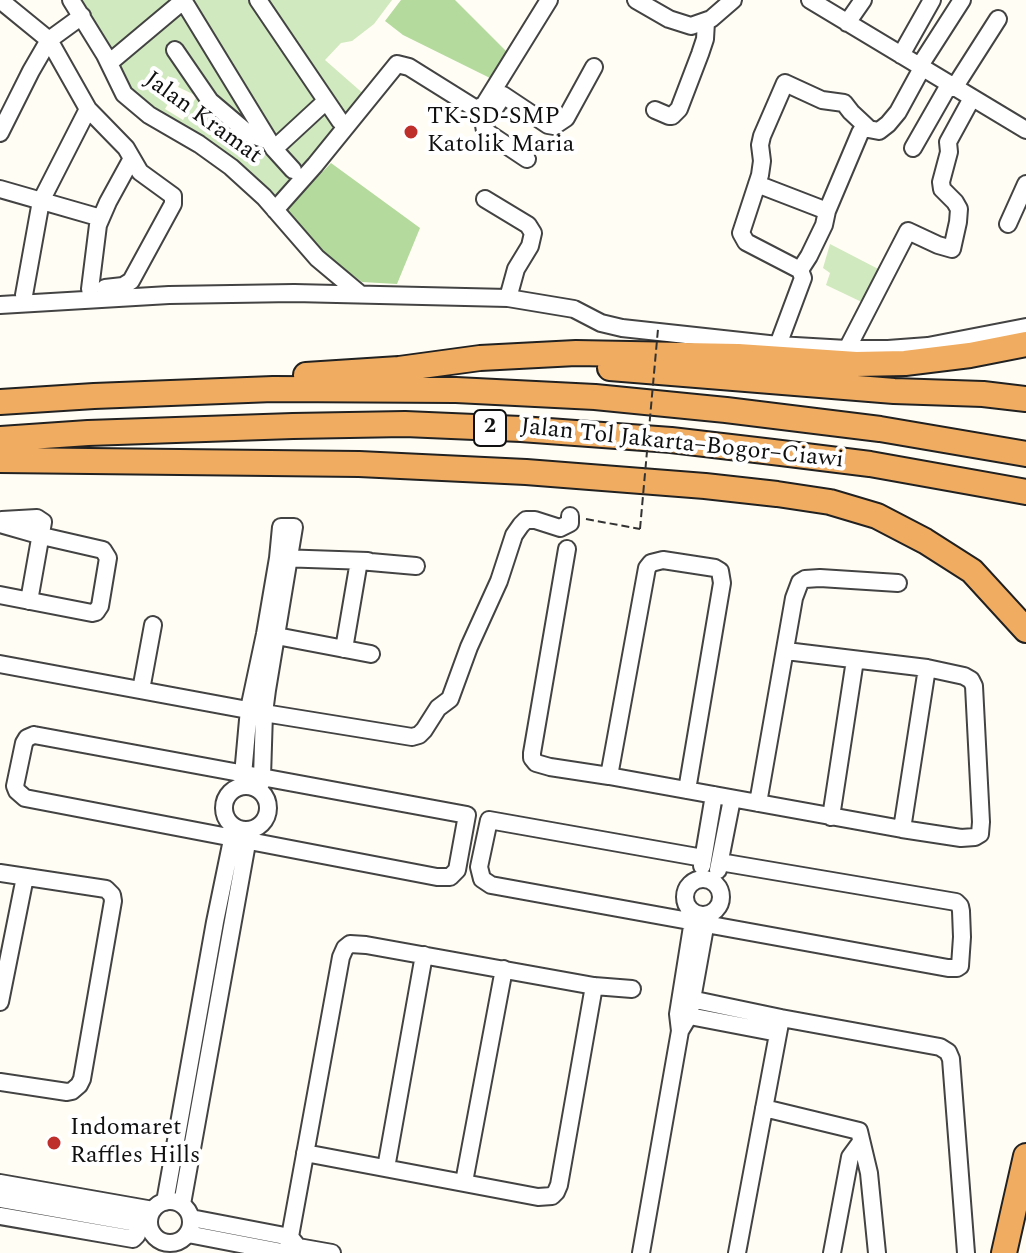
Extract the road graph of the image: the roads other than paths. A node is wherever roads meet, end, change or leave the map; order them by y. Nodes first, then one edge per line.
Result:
1 (0, 0) edge
2 (71, 0) edge
3 (184, 0) edge
4 (258, 0) edge
5 (549, 0) edge
6 (636, 0) edge
7 (733, 0) edge
8 (810, 0) edge
9 (863, 0) edge
10 (932, 0) edge
11 (962, 0) edge
12 (82, 16) junction
13 (998, 19) dead end
14 (706, 22) junction
15 (847, 23) junction
16 (530, 31) junction
17 (49, 40) junction
18 (175, 50) dead end
19 (901, 55) junction
20 (109, 63) junction
21 (594, 67) dead end
22 (920, 68) junction
23 (952, 87) junction
24 (503, 95) junction
25 (972, 98) junction
26 (326, 101) junction
27 (88, 109) junction
28 (655, 110) dead end
29 (340, 121) dead end
30 (867, 127) junction
31 (1026, 130) edge
32 (0, 133) edge
33 (272, 145) junction
34 (913, 148) dead end
35 (527, 159) dead end
36 (131, 160) junction
37 (293, 170) dead end
38 (757, 184) junction
39 (1026, 184) edge
40 (0, 189) edge
41 (485, 199) dead end
42 (41, 201) junction
43 (275, 210) junction
44 (827, 211) junction
45 (101, 218) junction
46 (1008, 224) dead end
47 (800, 270) junction
48 (90, 289) junction
49 (360, 294) junction
50 (24, 295) junction
51 (0, 297) edge
52 (508, 298) junction
53 (0, 305) edge
54 (1026, 327) edge
55 (1026, 344) edge
56 (778, 345) junction
57 (847, 349) junction
58 (480, 358) junction
59 (250, 390) junction
60 (1026, 399) edge
61 (0, 402) edge
62 (0, 439) edge
63 (1026, 454) edge
64 (0, 460) edge
65 (978, 482) junction
66 (1026, 492) edge
67 (1026, 503) edge
68 (570, 516) road end
69 (0, 522) edge
70 (42, 536) junction
71 (567, 549) dead end
72 (359, 561) junction
73 (416, 564) dead end
74 (898, 583) dead end
75 (0, 595) edge
76 (29, 601) junction
77 (153, 625) dead end
78 (1026, 630) edge
79 (270, 635) junction
80 (344, 649) junction
81 (786, 651) junction
82 (371, 654) dead end
83 (855, 660) junction
84 (0, 664) edge
85 (927, 668) junction
86 (141, 690) junction
87 (257, 711) junction
88 (609, 776) junction
89 (243, 780) junction
90 (260, 784) junction
91 (687, 790) junction
92 (714, 795) junction
93 (732, 799) junction
94 (758, 803) junction
95 (831, 817) junction
96 (902, 829) junction
97 (241, 835) junction
98 (703, 858) junction
99 (720, 862) junction
100 (0, 873) edge
101 (25, 877) junction
102 (707, 881) junction
103 (700, 918) junction
104 (424, 955) junction
105 (504, 969) junction
106 (594, 986) junction
107 (632, 989) dead end
108 (0, 1002) edge
109 (685, 1006) junction
110 (780, 1025) junction
111 (0, 1082) edge
112 (764, 1108) junction
113 (861, 1142) junction
114 (305, 1153) junction
115 (1026, 1156) edge
116 (386, 1168) junction
117 (1026, 1179) edge
118 (464, 1182) junction
119 (0, 1183) edge
120 (0, 1199) edge
121 (0, 1216) edge
122 (1010, 1222) junction
123 (166, 1228) edge
124 (291, 1247) edge
125 (332, 1253) edge
126 (641, 1253) edge
127 (737, 1253) edge
128 (832, 1253) edge
129 (877, 1253) edge
130 (966, 1253) edge
131 (1004, 1253) edge

1 - 17 street
2 - 12 street, Jalan Kramat
3 - 20 street
3 - 33 street
4 - 26 street
5 - 16 street
6 - 14 street
7 - 14 street
8 - 15 street
9 - 15 street
10 - 19 street
11 - 22 street
12 - 17 street
12 - 20 street, Jalan Kramat
13 - 23 street
14 - 28 street
15 - 19 street
16 - 24 street
16 - 43 street
17 - 27 street
17 - 32 street
18 - 33 street
19 - 22 street
20 - 43 street, Jalan Kramat
21 - 24 street
22 - 23 street
22 - 30 street
23 - 25 street
23 - 34 street
24 - 35 street
25 - 31 street
25 - 57 street
26 - 29 street
26 - 33 street
27 - 36 street
27 - 42 street
30 - 38 street
30 - 44 street
33 - 37 street
36 - 45 street
36 - 48 street
38 - 44 street
38 - 47 street
39 - 46 street
40 - 42 street
41 - 52 street
42 - 45 street
42 - 50 street
43 - 49 street, Jalan Kramat
44 - 47 street
45 - 48 street
47 - 56 street
48 - 50 street
49 - 52 street
49 - 53 street
50 - 51 street
52 - 56 street
54 - 57 street
55 - 58 highway
56 - 57 street
58 - 59 highway
58 - 60 highway
59 - 61 highway, Jalan Tol Jakarta–Bogor–Ciawi / 2
59 - 63 highway, Jalan Tol Jakarta–Bogor–Ciawi / 2
62 - 65 highway, Jalan Tol Jakarta–Bogor–Ciawi / 2
64 - 78 highway
65 - 66 highway, Jalan Tol Jakarta–Bogor–Ciawi / 2
65 - 67 highway
68 - 87 street
69 - 70 street
70 - 76 street
70 - 76 street
71 - 88 street
72 - 73 street
72 - 79 street
72 - 80 street
74 - 81 street
75 - 76 street
77 - 86 street
79 - 80 street
79 - 87 street
80 - 82 street
81 - 83 street
81 - 94 street
83 - 85 street
83 - 95 street
84 - 86 street
85 - 96 street
85 - 96 street
86 - 87 street
87 - 89 street
87 - 90 street
88 - 91 street
88 - 91 street
89 - 90 street
89 - 97 street
89 - 97 street
90 - 97 street
90 - 97 street
91 - 92 street
92 - 93 street
92 - 98 street
93 - 94 street
93 - 99 street
94 - 95 street
95 - 96 street
97 - 123 street
98 - 102 street
98 - 103 street
99 - 102 street
99 - 103 street
100 - 101 street
101 - 108 street
101 - 111 street
102 - 103 street
102 - 103 street
103 - 109 street
104 - 105 street
104 - 114 street
104 - 116 street
105 - 106 street
105 - 118 street
106 - 107 street
106 - 118 street
109 - 110 street
109 - 126 street
110 - 112 street
110 - 130 street
112 - 113 street
112 - 127 street
113 - 128 street
113 - 129 street
114 - 116 street
114 - 124 street
115 - 122 highway
116 - 118 street
117 - 122 highway
119 - 123 street
120 - 123 street
121 - 123 street
122 - 131 highway
123 - 124 street
124 - 125 street

